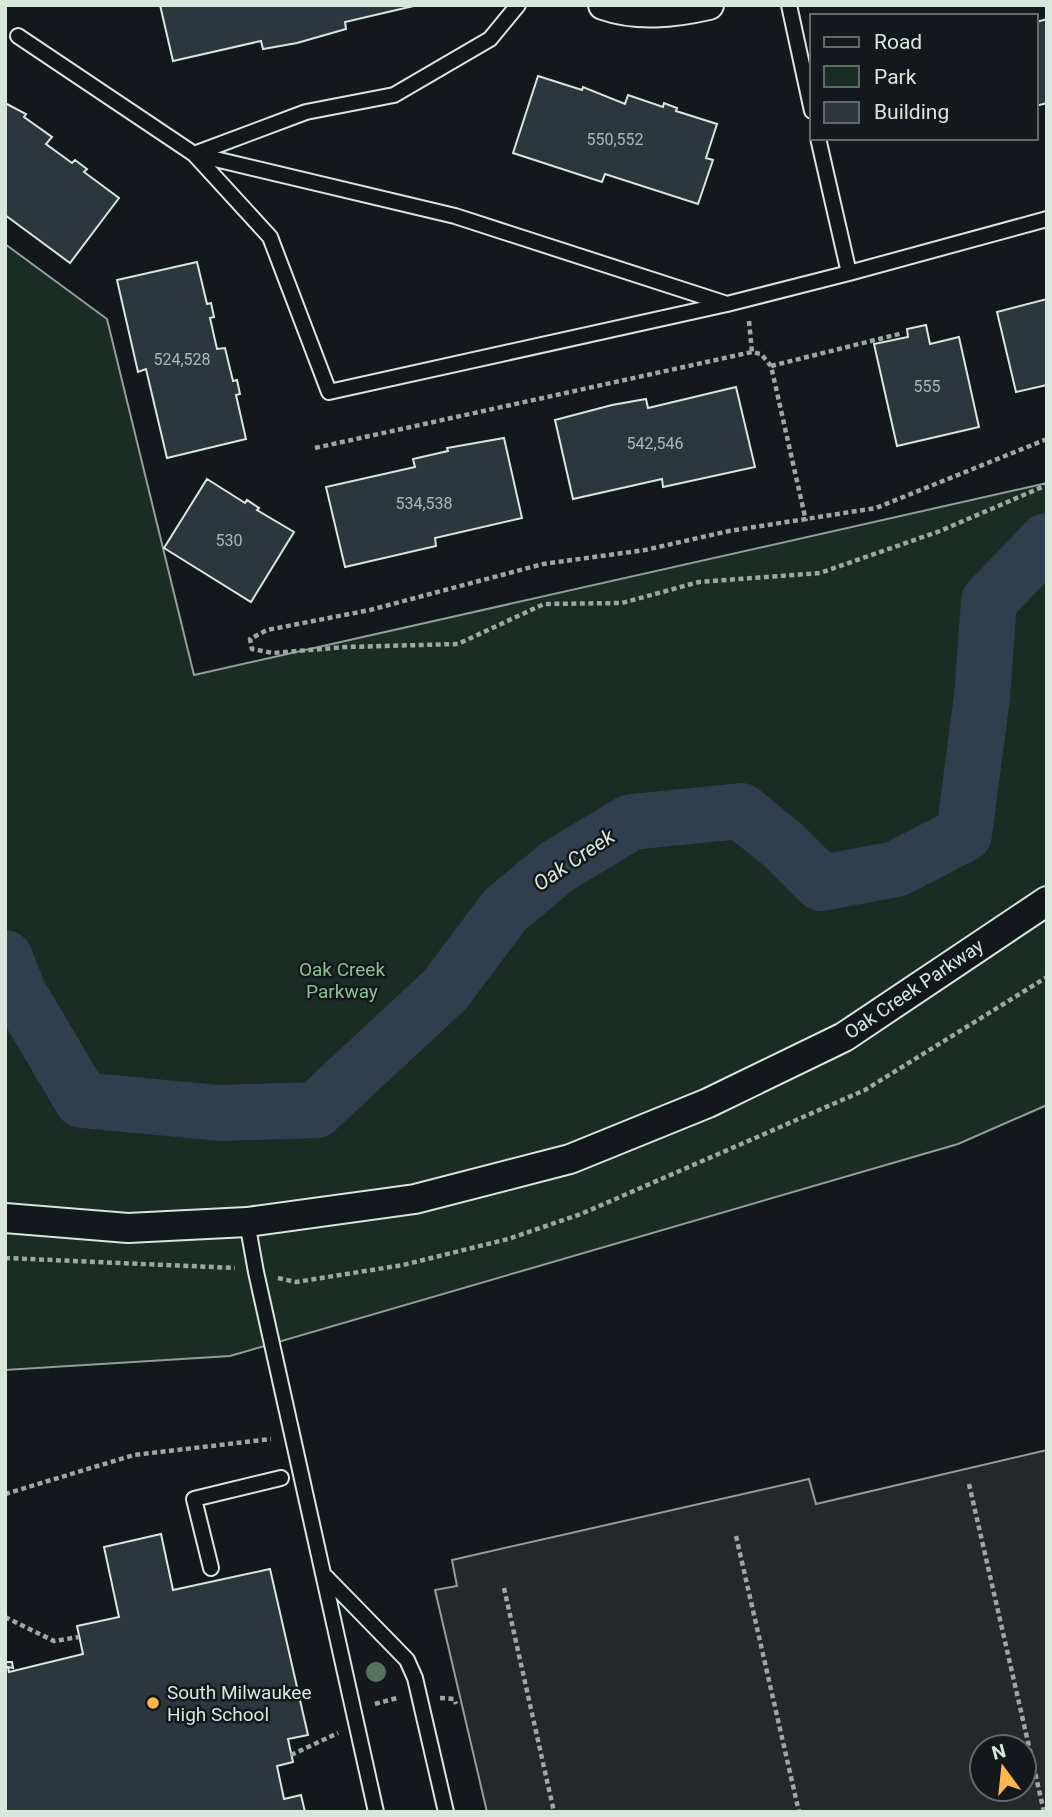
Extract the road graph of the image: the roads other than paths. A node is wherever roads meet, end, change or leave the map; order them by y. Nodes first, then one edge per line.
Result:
1 (518, 5) edge
2 (603, 5) edge
3 (709, 5) edge
4 (789, 5) edge
5 (18, 36) dead end
6 (810, 102) edge
7 (818, 140) edge
8 (194, 154) junction
9 (1047, 219) edge
10 (849, 273) junction
11 (727, 304) junction
12 (1047, 901) edge
13 (5, 1218) edge
14 (247, 1222) junction
15 (281, 1478) dead end
16 (211, 1568) dead end
17 (325, 1576) junction
18 (376, 1812) edge
19 (446, 1812) edge

1 - 8 lane
2 - 3 street
4 - 6 lane
5 - 8 lane
7 - 10 lane
8 - 11 lane
8 - 11 lane
9 - 10 lane
10 - 11 lane
12 - 14 street, Oak Creek Parkway
13 - 14 street, Oak Creek Parkway
14 - 17 lane
15 - 16 lane
17 - 18 lane
17 - 19 lane

